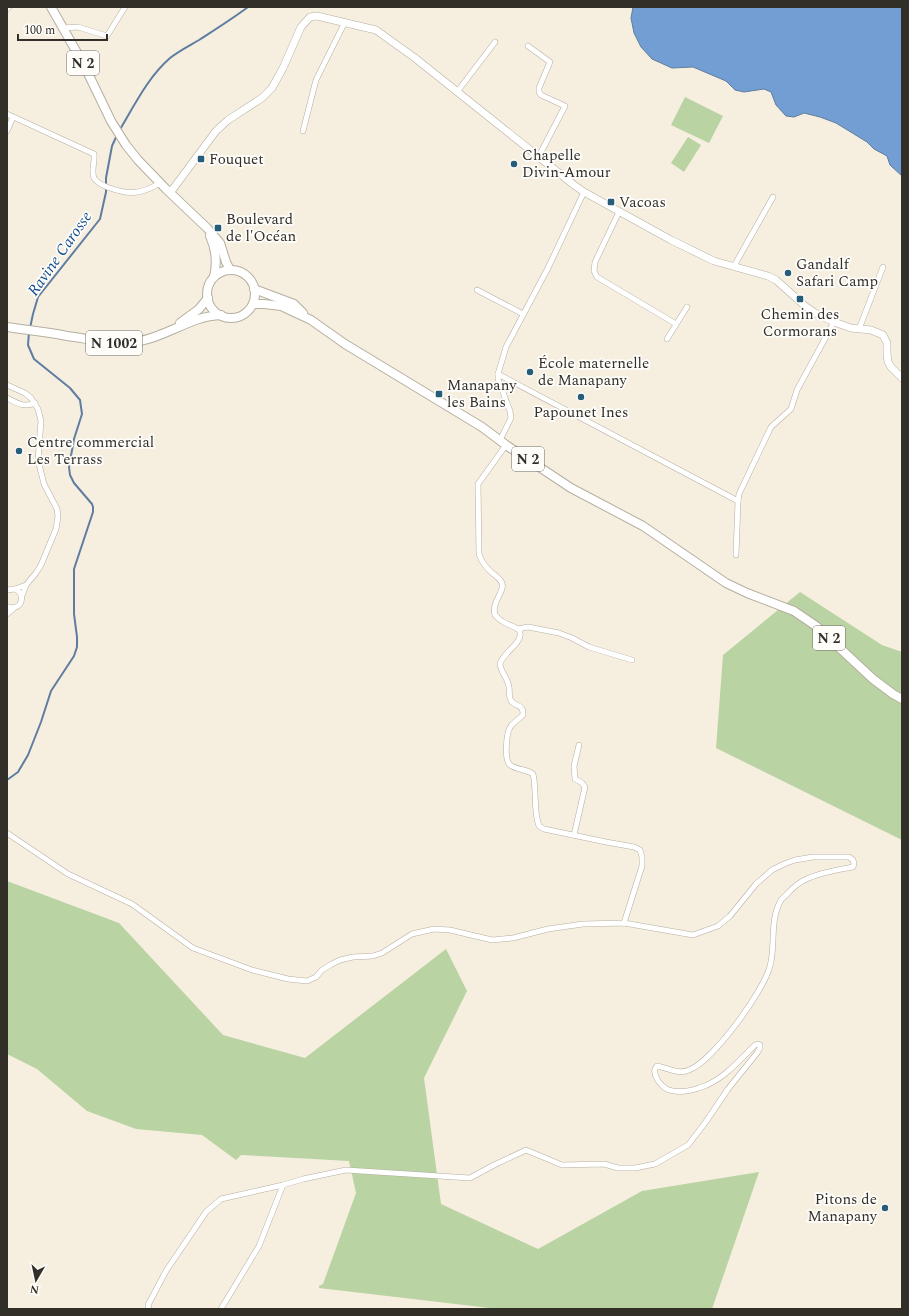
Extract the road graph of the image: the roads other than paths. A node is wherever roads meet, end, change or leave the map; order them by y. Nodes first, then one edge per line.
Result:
1 (9, 7) edge
2 (125, 7) edge
3 (53, 8) edge
4 (7, 10) edge
5 (345, 22) junction
6 (64, 28) junction
7 (495, 42) dead end
8 (528, 46) dead end
9 (457, 92) junction
10 (7, 114) edge
11 (13, 117) junction
12 (7, 131) edge
13 (303, 131) dead end
14 (539, 156) junction
15 (160, 183) junction
16 (584, 192) junction
17 (170, 193) junction
18 (774, 197) dead end
19 (619, 212) junction
20 (207, 228) junction
21 (734, 266) junction
22 (883, 267) dead end
23 (230, 270) junction
24 (214, 277) junction
25 (254, 289) junction
26 (477, 290) dead end
27 (208, 298) junction
28 (253, 304) junction
29 (687, 307) dead end
30 (523, 314) junction
31 (221, 315) junction
32 (311, 320) junction
33 (834, 322) junction
34 (676, 324) junction
35 (7, 327) edge
36 (859, 329) junction
37 (161, 335) junction
38 (668, 340) dead end
39 (498, 374) junction
40 (902, 378) edge
41 (7, 385) edge
42 (7, 398) edge
43 (35, 402) junction
44 (503, 442) junction
45 (738, 501) junction
46 (736, 555) dead end
47 (26, 585) junction
48 (15, 589) junction
49 (7, 590) edge
50 (22, 596) junction
51 (7, 607) edge
52 (14, 608) junction
53 (7, 614) edge
54 (518, 629) junction
55 (632, 660) dead end
56 (902, 699) edge
57 (579, 745) dead end
58 (7, 833) edge
59 (574, 835) junction
60 (624, 923) junction
61 (284, 1185) junction
62 (149, 1309) edge
63 (221, 1309) edge

1 - 4 street
2 - 6 street
3 - 6 main road, N 2
5 - 9 street
5 - 13 street
5 - 17 street
6 - 15 main road, N 2
7 - 9 street
8 - 14 street
9 - 14 street
10 - 11 street
11 - 12 street
11 - 15 street
14 - 16 street
15 - 17 main road, N 2
16 - 19 street
16 - 30 street
17 - 20 main road, N 2
18 - 21 street
19 - 21 street
19 - 34 street
20 - 23 main road, N 2
20 - 24 main road, N 2
21 - 33 street
22 - 36 street
23 - 24 main road
23 - 25 main road
24 - 27 main road
25 - 28 main road
25 - 32 main road, N 2
26 - 30 street
27 - 31 main road
27 - 37 main road, N 1002
28 - 31 main road
28 - 32 main road, N 2
29 - 34 street
30 - 39 street
31 - 37 main road, N 1002
32 - 44 main road, N 2
33 - 36 street
33 - 45 street
34 - 38 street
35 - 37 main road, N 1002
36 - 40 street
39 - 44 street
39 - 45 street
41 - 43 street
42 - 43 street
43 - 47 street
44 - 54 street
44 - 56 main road, N 2
45 - 46 street
47 - 48 street
47 - 50 street
48 - 49 street
48 - 50 street
50 - 52 street
51 - 52 street
52 - 53 street
54 - 55 street
54 - 59 street
57 - 59 street
58 - 60 street
59 - 60 street
60 - 61 street
61 - 62 street
61 - 63 street

